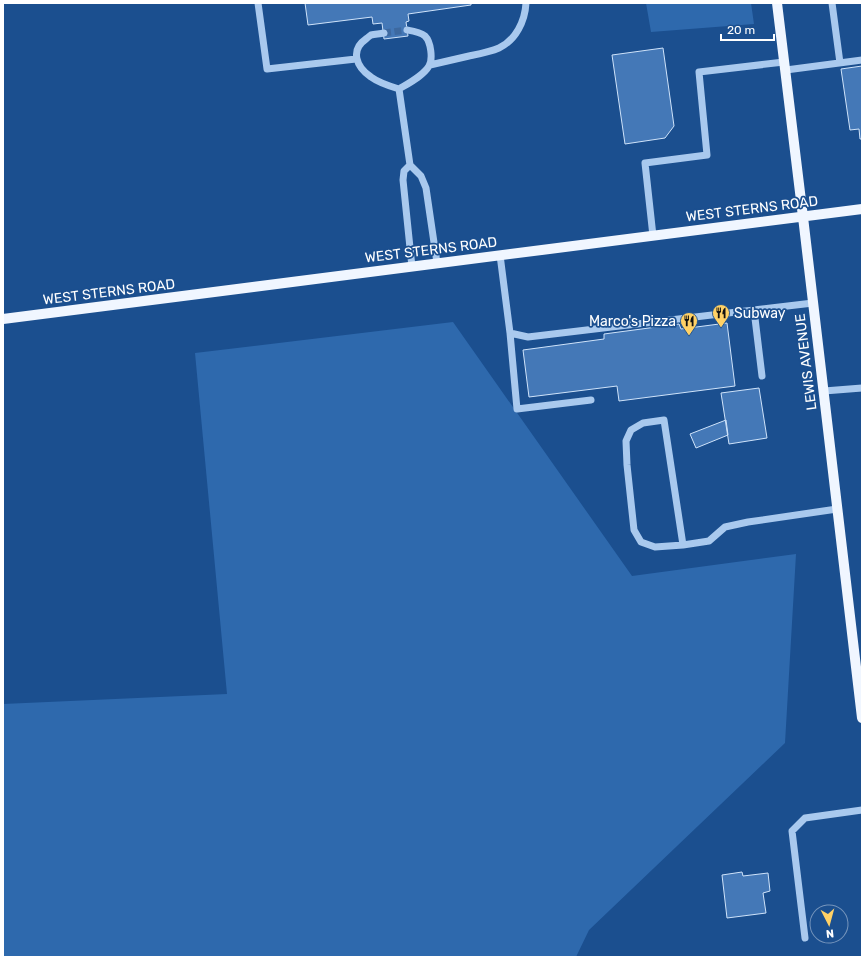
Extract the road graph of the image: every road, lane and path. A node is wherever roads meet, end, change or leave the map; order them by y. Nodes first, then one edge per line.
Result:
1 (258, 3) edge
2 (526, 3) edge
3 (777, 3) edge
4 (832, 3) edge
5 (407, 30) tunnel mouth
6 (384, 33) tunnel mouth
7 (356, 59) junction
8 (862, 60) edge
9 (840, 63) junction
10 (430, 65) junction
11 (785, 66) junction
12 (399, 89) junction
13 (410, 165) junction
14 (862, 208) edge
15 (803, 217) junction
16 (653, 236) junction
17 (500, 255) junction
18 (437, 263) junction
19 (412, 267) junction
20 (813, 303) junction
21 (754, 310) junction
22 (3, 320) edge
23 (510, 333) junction
24 (762, 376) dead end
25 (862, 388) edge
26 (824, 391) junction
27 (591, 400) dead end
28 (837, 509) junction
29 (683, 545) junction
30 (862, 718) edge
31 (862, 810) edge
32 (805, 938) dead end

1 - 7 lane
2 - 10 lane
3 - 11 main road, LEWIS AVENUE
4 - 9 lane
5 - 10 lane
6 - 7 lane
7 - 12 lane
8 - 9 lane
9 - 11 lane
10 - 12 lane
11 - 15 main road, LEWIS AVENUE
11 - 16 lane
12 - 13 lane
13 - 18 lane
13 - 19 lane
14 - 15 main road, WEST STERNS ROAD
15 - 16 main road, WEST STERNS ROAD
15 - 20 main road, LEWIS AVENUE
16 - 17 main road, WEST STERNS ROAD
17 - 18 main road, WEST STERNS ROAD
17 - 23 lane
18 - 19 main road, WEST STERNS ROAD
19 - 22 main road, WEST STERNS ROAD
20 - 21 lane
20 - 26 main road, LEWIS AVENUE
21 - 23 lane
21 - 24 lane
23 - 27 lane
25 - 26 lane
26 - 28 main road, LEWIS AVENUE
28 - 29 lane
28 - 30 main road, LEWIS AVENUE
29 - 29 lane
31 - 32 lane

